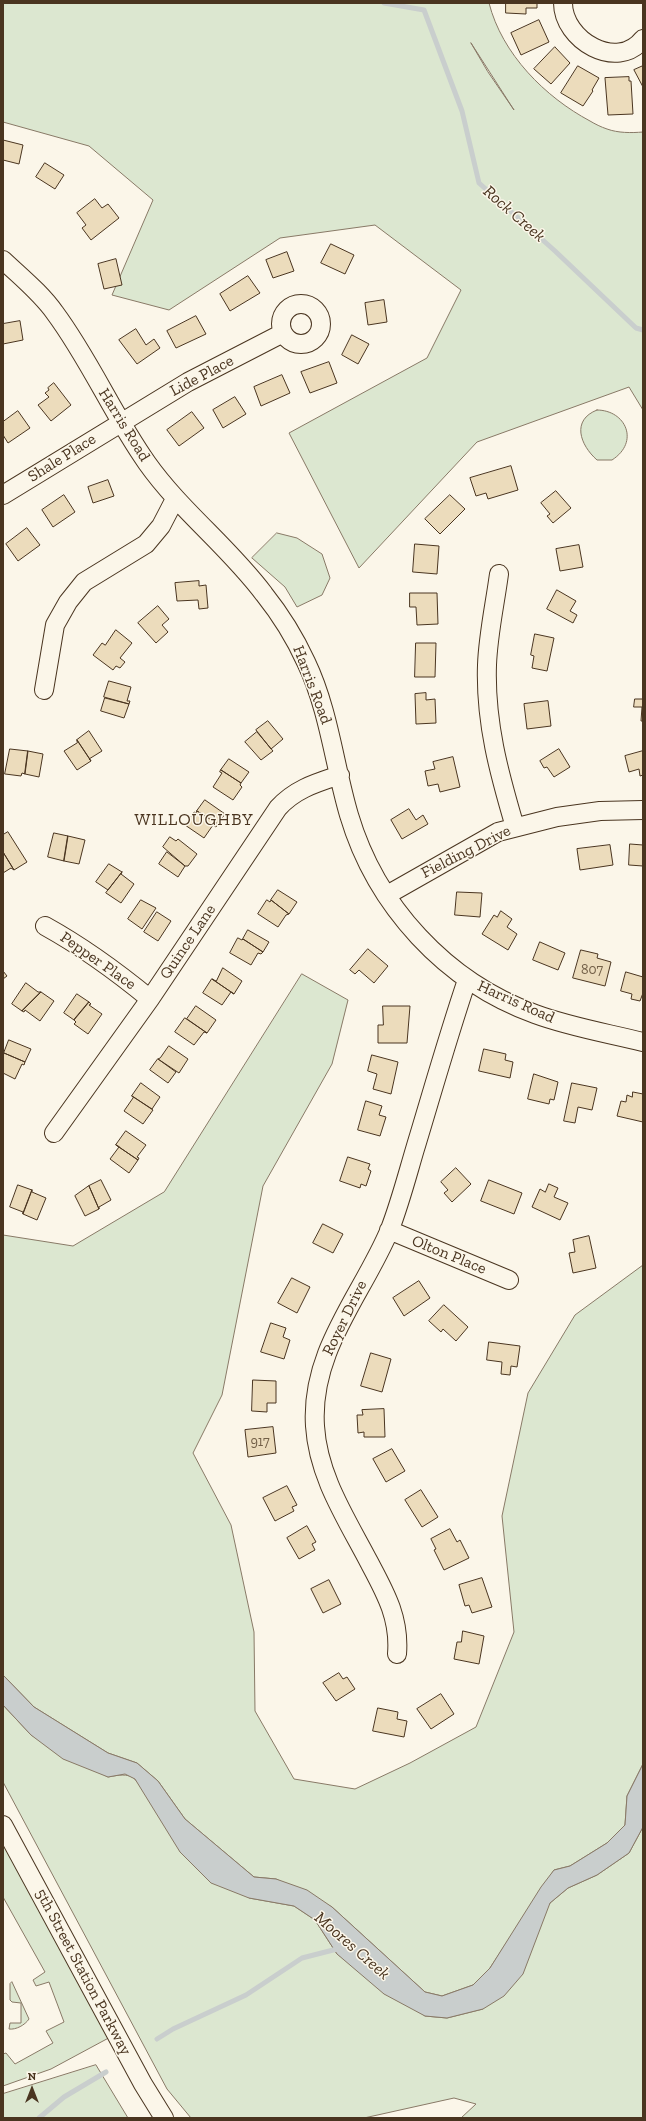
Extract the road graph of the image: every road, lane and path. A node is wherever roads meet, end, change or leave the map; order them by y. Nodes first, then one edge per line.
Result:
1 (563, 3) edge
2 (643, 39) edge
3 (3, 260) edge
4 (283, 334) dead end
5 (122, 421) junction
6 (3, 494) edge
7 (175, 499) junction
8 (499, 574) dead end
9 (44, 690) dead end
10 (340, 775) junction
11 (643, 810) edge
12 (515, 827) junction
13 (387, 895) junction
14 (45, 926) dead end
15 (467, 980) junction
16 (150, 999) junction
17 (643, 1042) edge
18 (54, 1133) dead end
19 (389, 1230) junction
20 (509, 1280) dead end
21 (397, 1654) dead end
22 (4, 1828) edge
23 (164, 2118) edge

1 - 2 street
3 - 5 street, Harris Road
4 - 5 street, Lide Place
5 - 6 street, Shale Place
5 - 7 street, Harris Road
7 - 9 street
7 - 10 street, Harris Road
8 - 12 street
10 - 13 street, Harris Road
10 - 16 street, Quince Lane
11 - 12 street, Fielding Drive
12 - 13 street, Fielding Drive
13 - 15 street, Harris Road
14 - 16 street, Pepper Place
15 - 17 street, Harris Road
15 - 19 street, Royer Drive
16 - 18 street, Quince Lane
19 - 20 street, Olton Place
19 - 21 street, Royer Drive
22 - 23 street, 5th Street Station Parkway

